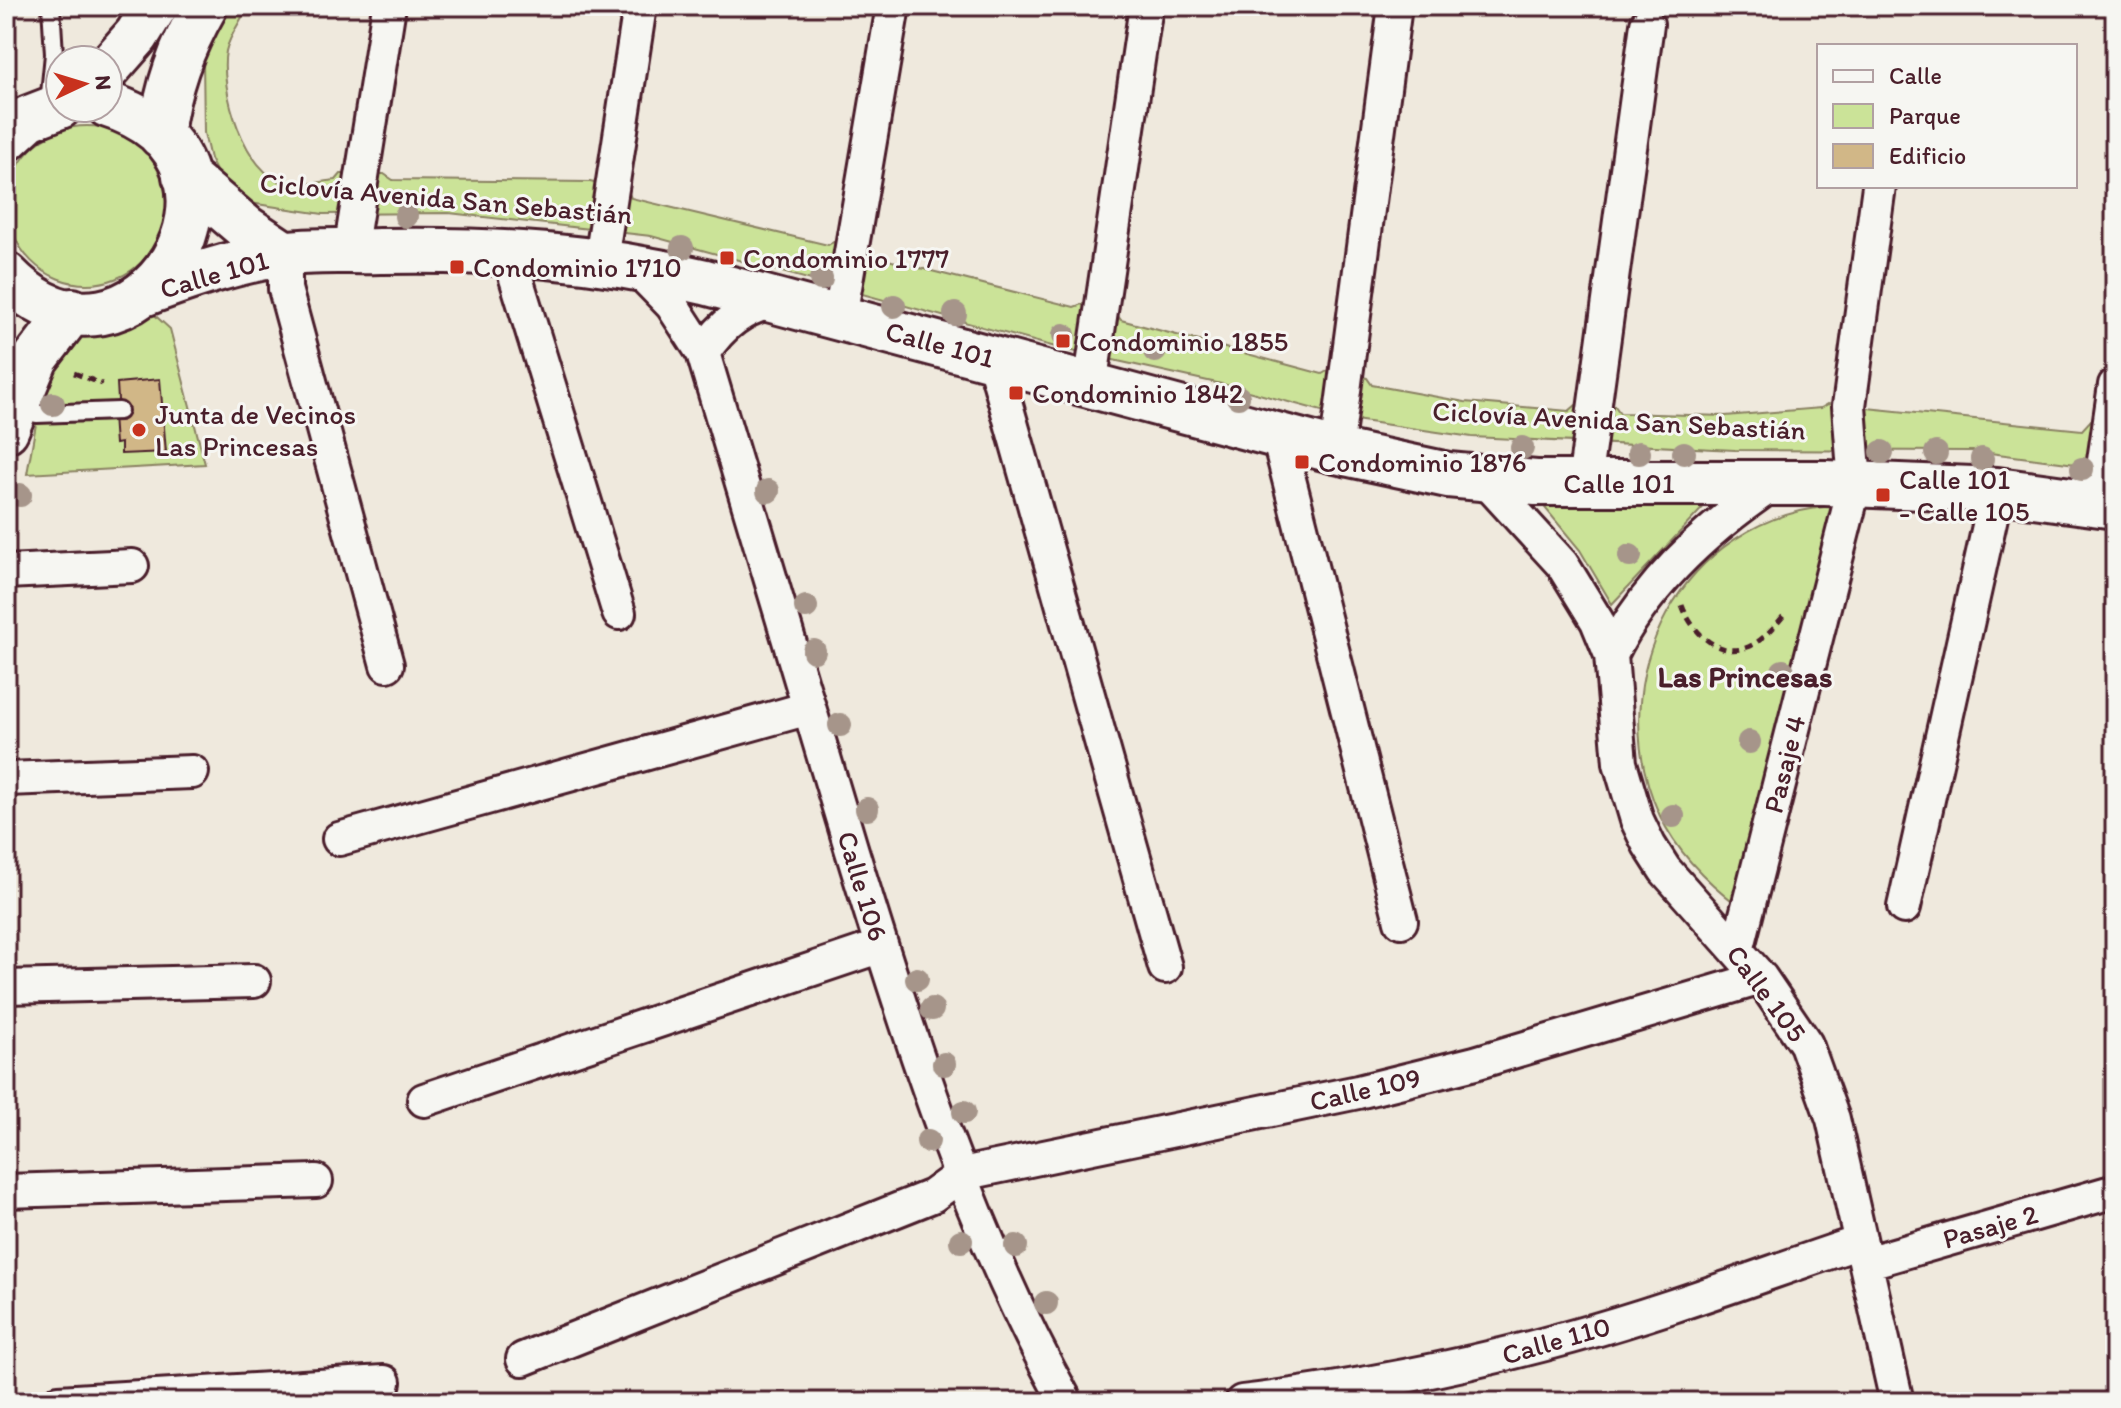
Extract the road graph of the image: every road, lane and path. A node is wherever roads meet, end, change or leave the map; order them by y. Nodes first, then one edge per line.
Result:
1 (51, 6) edge
2 (155, 6) edge
3 (205, 6) edge
4 (389, 6) edge
5 (640, 6) edge
6 (893, 6) edge
7 (1146, 6) edge
8 (1395, 6) edge
9 (1647, 24) dead end
10 (53, 44) edge
11 (124, 50) edge
12 (124, 111) edge
13 (44, 113) edge
14 (8, 134) edge
15 (161, 135) junction
16 (185, 176) junction
17 (1879, 188) edge
18 (350, 252) junction
19 (508, 252) junction
20 (285, 254) junction
21 (617, 262) junction
22 (6, 275) edge
23 (143, 294) junction
24 (777, 300) junction
25 (72, 311) junction
26 (840, 317) junction
27 (703, 353) junction
28 (993, 359) junction
29 (2115, 385) edge
30 (1090, 386) junction
31 (119, 411) dead end
32 (12, 416) edge
33 (1278, 436) junction
34 (1336, 451) junction
35 (1485, 480) junction
36 (1584, 483) junction
37 (1775, 483) junction
38 (1855, 484) junction
39 (1997, 490) junction
40 (2107, 504) edge
41 (132, 566) dead end
42 (6, 572) edge
43 (1679, 595) dead end
44 (1790, 608) dead end
45 (619, 613) dead end
46 (1611, 655) junction
47 (387, 665) dead end
48 (809, 708) junction
49 (192, 772) dead end
50 (6, 779) edge
51 (339, 839) dead end
52 (1904, 907) dead end
53 (1401, 921) dead end
54 (881, 946) junction
55 (1737, 951) junction
56 (1165, 967) dead end
57 (1761, 978) junction
58 (254, 981) dead end
59 (6, 987) edge
60 (424, 1100) dead end
61 (962, 1174) junction
62 (316, 1181) dead end
63 (6, 1191) edge
64 (2115, 1191) edge
65 (1863, 1252) junction
66 (523, 1359) dead end
67 (384, 1382) dead end
68 (1064, 1401) edge
69 (59, 1402) edge
70 (1242, 1402) edge
71 (1897, 1402) edge

1 - 10 lane
2 - 11 main road
3 - 15 main road
4 - 18 street
5 - 21 street
6 - 26 street
7 - 30 street
8 - 34 street
9 - 36 street
12 - 15 main road
13 - 14 main road
15 - 16 main road
16 - 20 main road, Calle 101
16 - 23 main road
17 - 38 street, Pasaje 4
18 - 19 main road, Calle 101
18 - 20 main road, Calle 101
19 - 21 main road, Calle 101
19 - 45 street
20 - 23 main road, Calle 101
20 - 47 street
21 - 24 main road, Calle 101
21 - 27 street, Calle 106
22 - 25 main road
23 - 25 main road, Calle 101
24 - 26 main road, Calle 101
24 - 27 street
25 - 32 main road
26 - 28 main road, Calle 101
27 - 48 street, Calle 106
28 - 30 main road, Calle 101
28 - 56 street
29 - 40 street
30 - 33 main road, Calle 101
31 - 32 lane
33 - 34 main road, Calle 101
33 - 53 street
34 - 35 main road, Calle 101
35 - 36 main road, Calle 101
35 - 46 street, Calle 105
36 - 37 main road, Calle 101
37 - 38 main road, Calle 101
37 - 46 street
38 - 39 main road, Calle 101
38 - 55 street, Pasaje 4
39 - 40 main road, Calle 101
39 - 52 street
41 - 42 street
43 - 44 path
46 - 55 street, Calle 105
48 - 51 street
48 - 54 street, Calle 106
49 - 50 street
54 - 60 street
54 - 61 street, Calle 106
55 - 57 street, Calle 105
57 - 61 street, Calle 109
57 - 65 street, Calle 105
58 - 59 street
61 - 66 street
61 - 68 street, Calle 106
62 - 63 street
64 - 65 street, Pasaje 2
65 - 70 street, Calle 110
65 - 71 street, Calle 105
67 - 69 street

